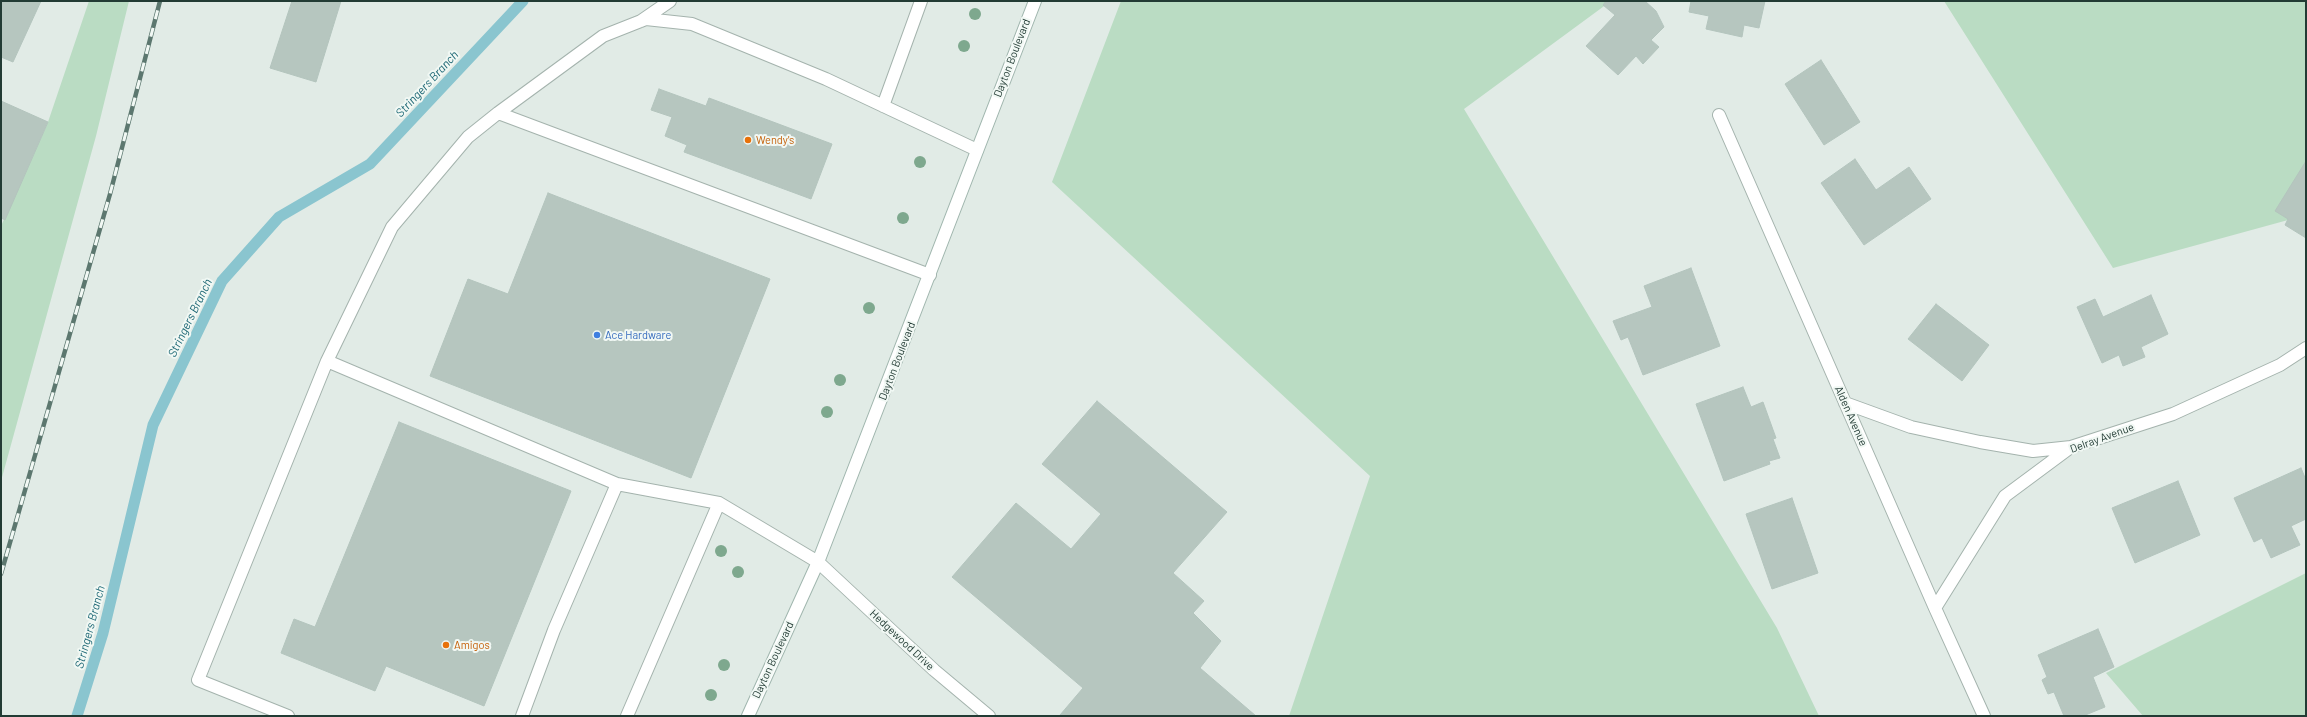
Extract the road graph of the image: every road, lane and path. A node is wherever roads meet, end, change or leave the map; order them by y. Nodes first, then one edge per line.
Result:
1 (670, 1) edge
2 (921, 1) edge
3 (1035, 1) edge
4 (640, 21) junction
5 (883, 106) junction
6 (498, 113) junction
7 (1719, 115) dead end
8 (977, 150) junction
9 (930, 275) junction
10 (2306, 348) edge
11 (328, 361) junction
12 (1845, 402) junction
13 (2071, 447) junction
14 (617, 484) junction
15 (719, 503) junction
16 (818, 562) junction
17 (1934, 608) junction
18 (288, 716) edge
19 (522, 716) edge
20 (628, 716) edge
21 (748, 716) edge
22 (988, 716) edge
23 (1984, 716) edge

1 - 4 street
2 - 5 street
3 - 8 street, Dayton Boulevard
4 - 5 street
4 - 6 street
5 - 8 street
6 - 9 street
6 - 11 street
7 - 12 street, Alden Avenue
8 - 9 street, Dayton Boulevard
9 - 16 street, Dayton Boulevard
10 - 13 street, Delray Avenue
11 - 14 street
11 - 18 street
12 - 13 street
12 - 17 street, Alden Avenue
13 - 17 street, Delray Avenue
14 - 15 street
14 - 19 street
15 - 16 street, Hedgewood Drive
15 - 20 street
16 - 21 street, Dayton Boulevard
16 - 22 street, Hedgewood Drive
17 - 23 street, Alden Avenue

